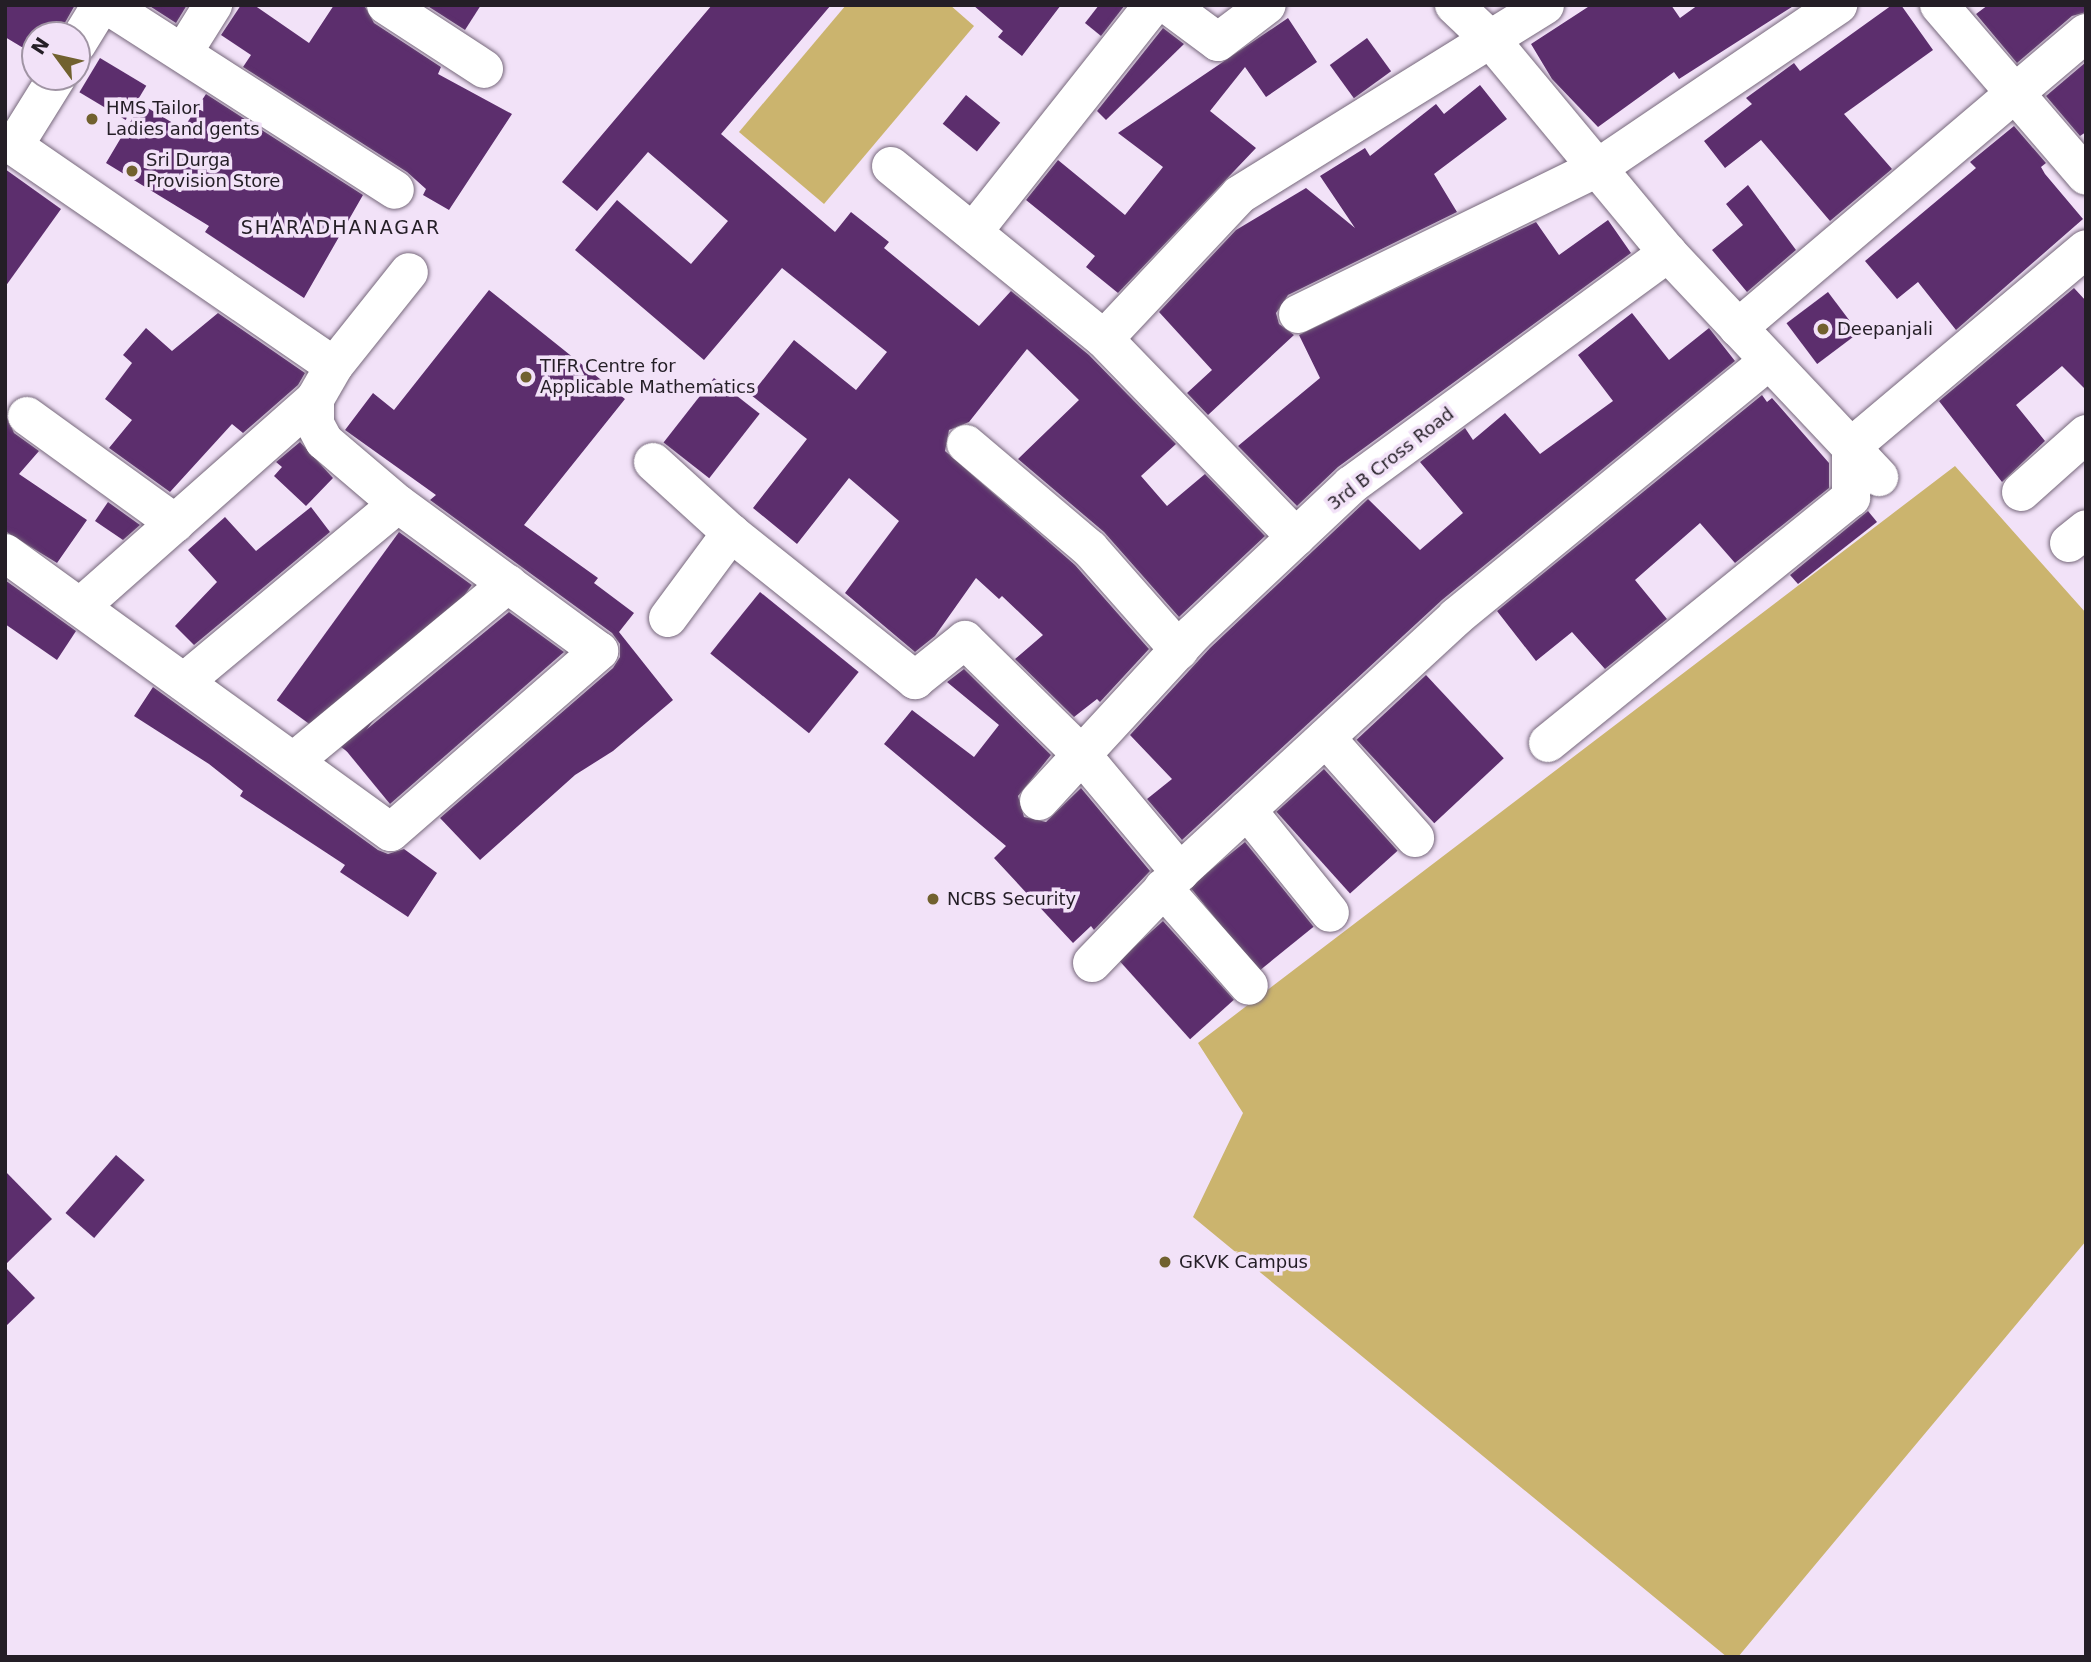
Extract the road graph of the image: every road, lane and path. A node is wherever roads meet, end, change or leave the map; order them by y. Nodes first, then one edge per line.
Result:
1 (101, 5) edge
2 (107, 5) edge
3 (213, 5) edge
4 (386, 5) edge
5 (1153, 5) edge
6 (1168, 5) edge
7 (1266, 5) edge
8 (1454, 5) edge
9 (1545, 5) edge
10 (1838, 5) edge
11 (1939, 5) edge
12 (91, 21) edge
13 (2086, 33) edge
14 (1492, 40) junction
15 (183, 52) junction
16 (484, 69) dead end
17 (47, 91) edge
18 (2013, 91) junction
19 (10, 143) edge
20 (891, 166) dead end
21 (1599, 167) junction
22 (2086, 176) edge
23 (395, 190) dead end
24 (973, 232) junction
25 (2086, 249) edge
26 (1668, 253) junction
27 (409, 272) dead end
28 (1298, 314) dead end
29 (1738, 328) junction
30 (1104, 339) junction
31 (1769, 361) junction
32 (334, 366) junction
33 (315, 399) junction
34 (27, 416) dead end
35 (2086, 434) edge
36 (965, 444) dead end
37 (1850, 447) junction
38 (653, 461) dead end
39 (1879, 477) dead end
40 (2021, 492) dead end
41 (398, 504) junction
42 (175, 523) junction
43 (732, 533) junction
44 (1296, 537) junction
45 (5, 552) edge
46 (508, 584) junction
47 (80, 607) junction
48 (668, 618) dead end
49 (1179, 650) junction
50 (184, 682) junction
51 (1326, 738) junction
52 (1548, 743) dead end
53 (1082, 755) junction
54 (294, 761) junction
55 (1039, 801) dead end
56 (1247, 810) junction
57 (1415, 838) dead end
58 (1172, 880) junction
59 (1330, 913) dead end
60 (1092, 963) dead end
61 (1249, 986) dead end

1 - 12 street
2 - 15 street
3 - 15 street
4 - 16 street
5 - 24 street
6 - 7 street
8 - 14 street
9 - 14 street
10 - 21 street
11 - 18 street
13 - 18 street
14 - 21 street
14 - 30 street
15 - 23 street
17 - 19 street
18 - 22 street
18 - 29 street
19 - 32 street
20 - 24 street
21 - 26 street
21 - 28 street
24 - 30 street
25 - 37 street
26 - 29 street
26 - 44 street, 3rd B Cross Road
27 - 32 street
29 - 31 street
30 - 44 street
31 - 37 street
31 - 51 street
32 - 33 street
33 - 41 street
33 - 42 street
34 - 42 street
35 - 40 street
36 - 49 street
37 - 39 street
37 - 52 street
38 - 43 street
41 - 46 street
41 - 50 street
42 - 47 street
43 - 48 street
43 - 53 street
44 - 49 street, 3rd B Cross Road
45 - 47 street
46 - 54 street
46 - 54 street
47 - 50 street
49 - 53 street, 3rd B Cross Road
50 - 54 street
51 - 56 street
51 - 57 street
53 - 55 street, 3rd B Cross Road
53 - 58 street
56 - 58 street
56 - 59 street
58 - 60 street
58 - 61 street

